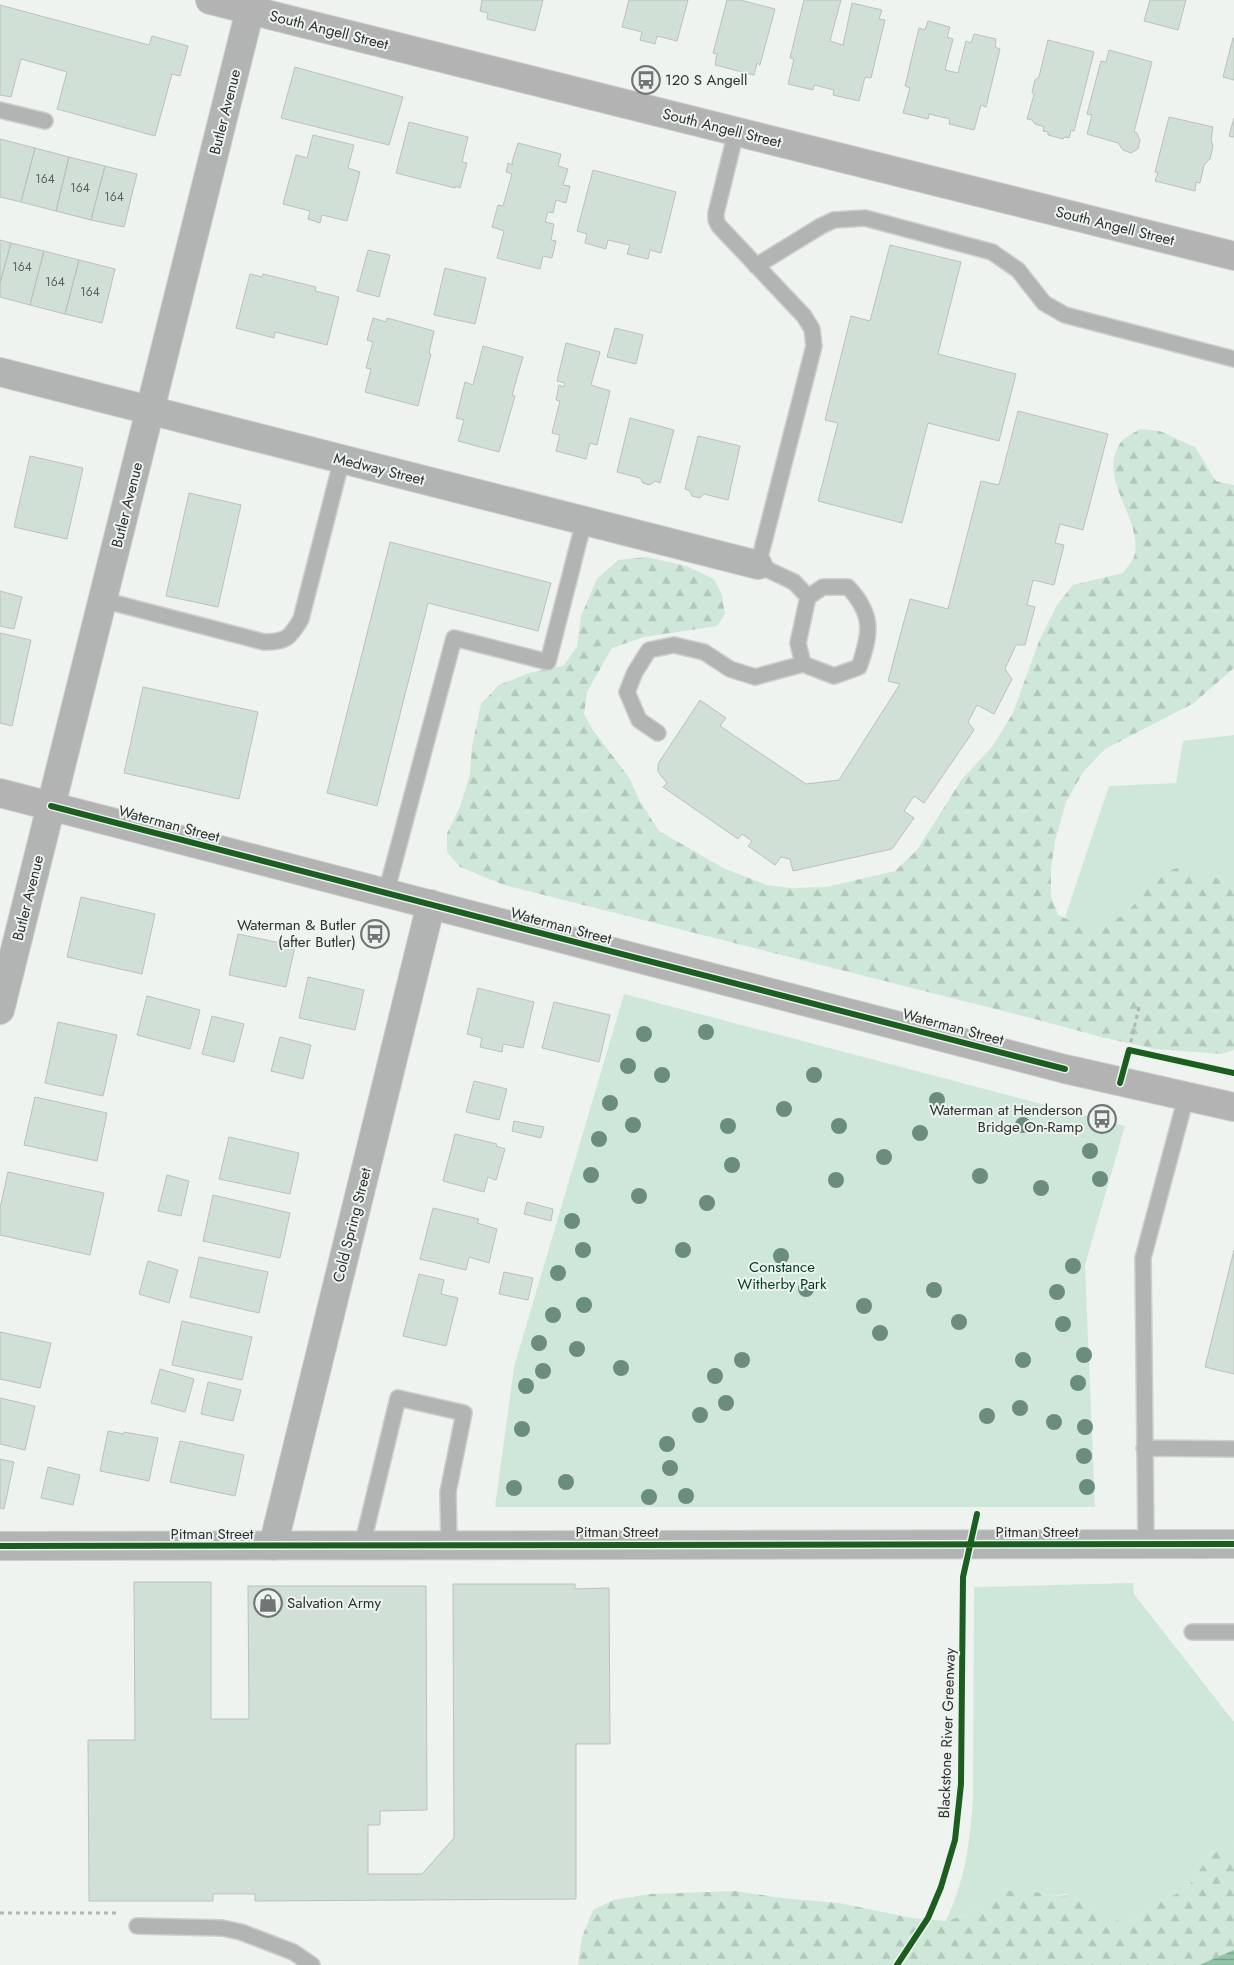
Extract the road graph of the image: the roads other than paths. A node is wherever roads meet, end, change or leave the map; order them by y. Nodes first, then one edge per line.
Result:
1 (210, 0) edge
2 (252, 5) edge
3 (0, 110) edge
4 (45, 121) dead end
5 (736, 132) junction
6 (1230, 254) edge
7 (756, 266) junction
8 (1234, 359) edge
9 (0, 372) edge
10 (150, 410) junction
11 (342, 459) junction
12 (584, 521) junction
13 (758, 565) junction
14 (808, 598) junction
15 (103, 600) junction
16 (803, 664) junction
17 (658, 732) dead end
18 (0, 793) edge
19 (51, 806) junction
20 (386, 893) junction
21 (431, 904) junction
22 (0, 1010) edge
23 (1186, 1097) junction
24 (1234, 1107) edge
25 (1144, 1448) junction
26 (1234, 1449) edge
27 (1146, 1544) junction
28 (1234, 1544) edge
29 (449, 1545) junction
30 (0, 1546) edge
31 (273, 1546) junction
32 (362, 1546) junction
33 (1192, 1632) dead end
34 (1234, 1632) edge
35 (136, 1926) road end
36 (312, 1965) edge

1 - 2 main road, South Angell Street
2 - 5 main road, South Angell Street
2 - 10 street, Butler Avenue
3 - 4 lane
5 - 6 main road, South Angell Street
5 - 7 lane
7 - 8 lane
7 - 13 lane
9 - 10 street, Medway Street
10 - 11 street, Medway Street
10 - 15 street, Butler Avenue
11 - 12 street, Medway Street
11 - 15 lane
12 - 13 street, Medway Street
12 - 20 lane
13 - 14 lane
14 - 16 lane
14 - 16 lane
15 - 19 street, Butler Avenue
16 - 17 lane
18 - 19 main road, Waterman Street
19 - 20 main road, Waterman Street
19 - 22 street, Butler Avenue
20 - 21 main road, Waterman Street
21 - 23 main road, Waterman Street
21 - 31 street, Cold Spring Street
23 - 24 main road, Waterman Street
23 - 25 lane
25 - 26 lane
25 - 27 lane
27 - 28 street, Pitman Street
27 - 29 street, Pitman Street
29 - 32 street, Pitman Street
29 - 32 lane
30 - 31 street, Pitman Street
31 - 32 street, Pitman Street
33 - 34 lane
35 - 36 lane

